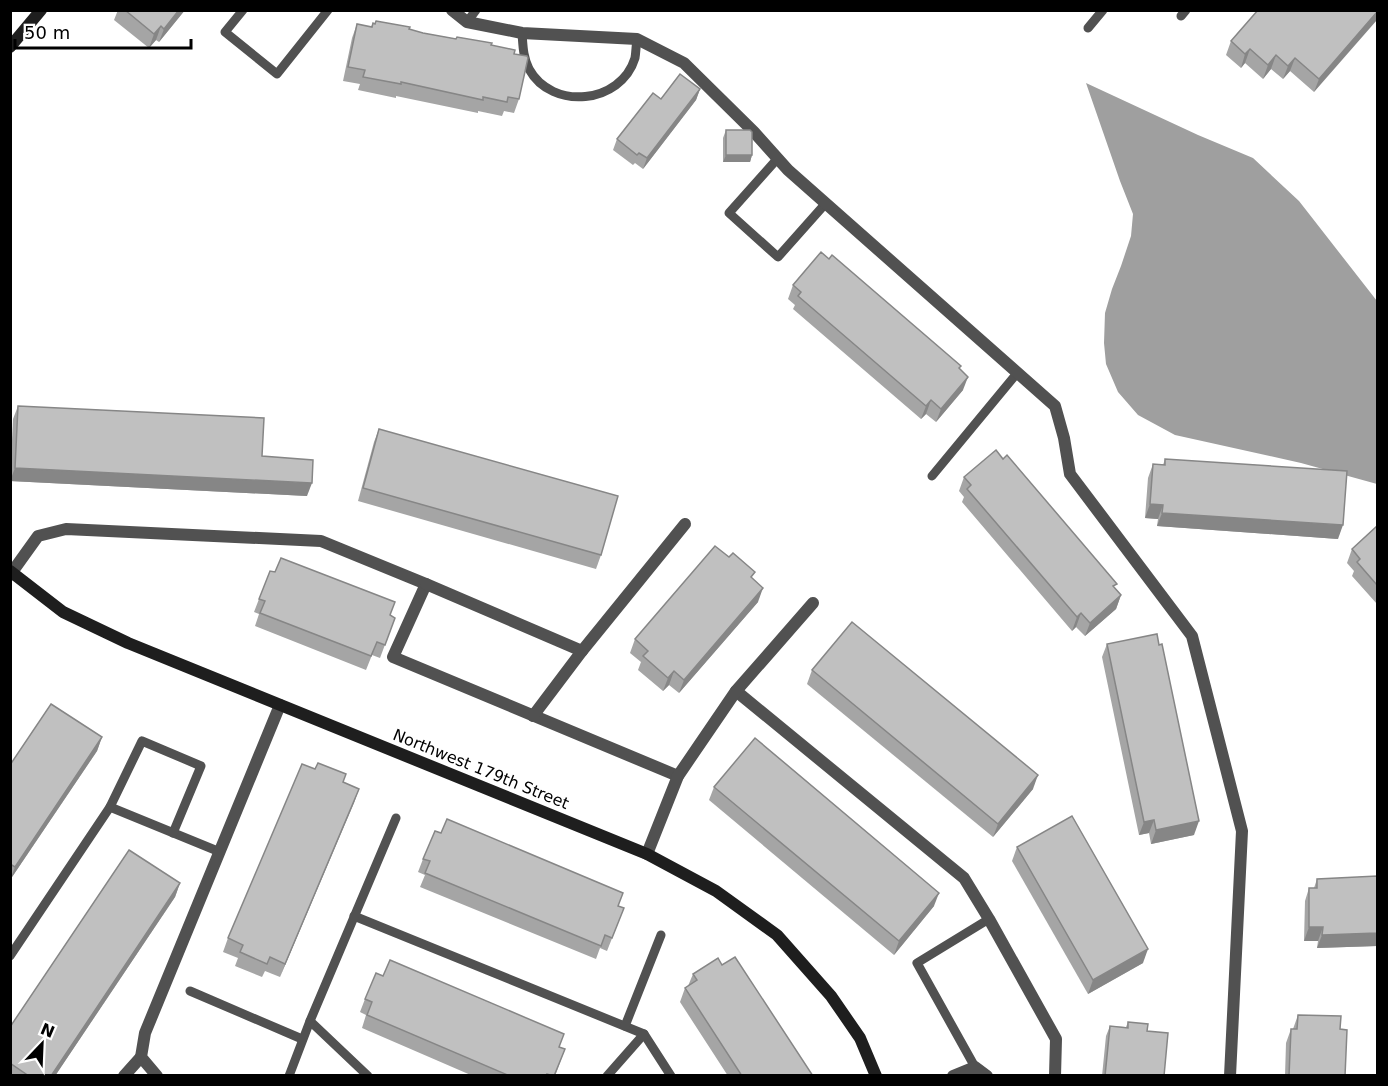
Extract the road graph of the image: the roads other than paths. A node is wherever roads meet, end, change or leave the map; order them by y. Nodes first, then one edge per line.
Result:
1 (41, 10) edge
2 (243, 10) edge
3 (328, 10) edge
4 (452, 10) edge
5 (476, 10) edge
6 (1103, 10) edge
7 (467, 22) junction
8 (1088, 28) dead end
9 (522, 33) junction
10 (637, 39) junction
11 (10, 48) edge
12 (778, 158) junction
13 (826, 203) junction
14 (1018, 372) junction
15 (933, 476) dead end
16 (685, 524) dead end
17 (11, 573) edge
18 (426, 584) junction
19 (813, 603) dead end
20 (582, 651) junction
21 (736, 691) junction
22 (280, 705) junction
23 (533, 716) junction
24 (678, 776) junction
25 (110, 807) junction
26 (396, 818) dead end
27 (173, 833) junction
28 (220, 852) junction
29 (647, 854) junction
30 (354, 916) junction
31 (989, 919) junction
32 (661, 935) dead end
33 (10, 956) edge
34 (190, 991) dead end
35 (310, 1021) junction
36 (624, 1026) junction
37 (644, 1034) junction
38 (303, 1039) junction
39 (141, 1057) junction
40 (975, 1067) junction
41 (124, 1076) edge
42 (157, 1076) edge
43 (289, 1076) edge
44 (368, 1076) edge
45 (607, 1076) edge
46 (671, 1076) edge
47 (876, 1076) edge
48 (952, 1076) edge
49 (987, 1076) edge
50 (1055, 1076) edge
51 (1230, 1076) edge

1 - 11 street
2 - 3 lane
4 - 7 street
5 - 7 lane
6 - 8 lane
7 - 9 street
9 - 10 street
9 - 10 lane
10 - 12 street
12 - 13 street
12 - 13 lane
13 - 14 street
14 - 15 lane
14 - 51 street
16 - 20 street
17 - 18 street
17 - 22 street, Northwest 179th Street
18 - 20 street
18 - 23 street
19 - 21 street
20 - 23 street
21 - 24 street
21 - 31 street
22 - 28 street
22 - 29 street, Northwest 179th Street
23 - 24 street
24 - 29 street
25 - 27 lane
25 - 27 lane
25 - 33 lane
26 - 30 lane
27 - 28 lane
28 - 39 street
29 - 47 street, Northwest 179th Street
30 - 35 lane
30 - 36 lane
31 - 40 lane
31 - 50 street
32 - 36 lane
34 - 38 lane
35 - 38 lane
35 - 44 lane
36 - 37 lane
37 - 45 lane
37 - 46 lane
38 - 43 lane
39 - 41 street
39 - 42 street
40 - 48 street
40 - 49 street

